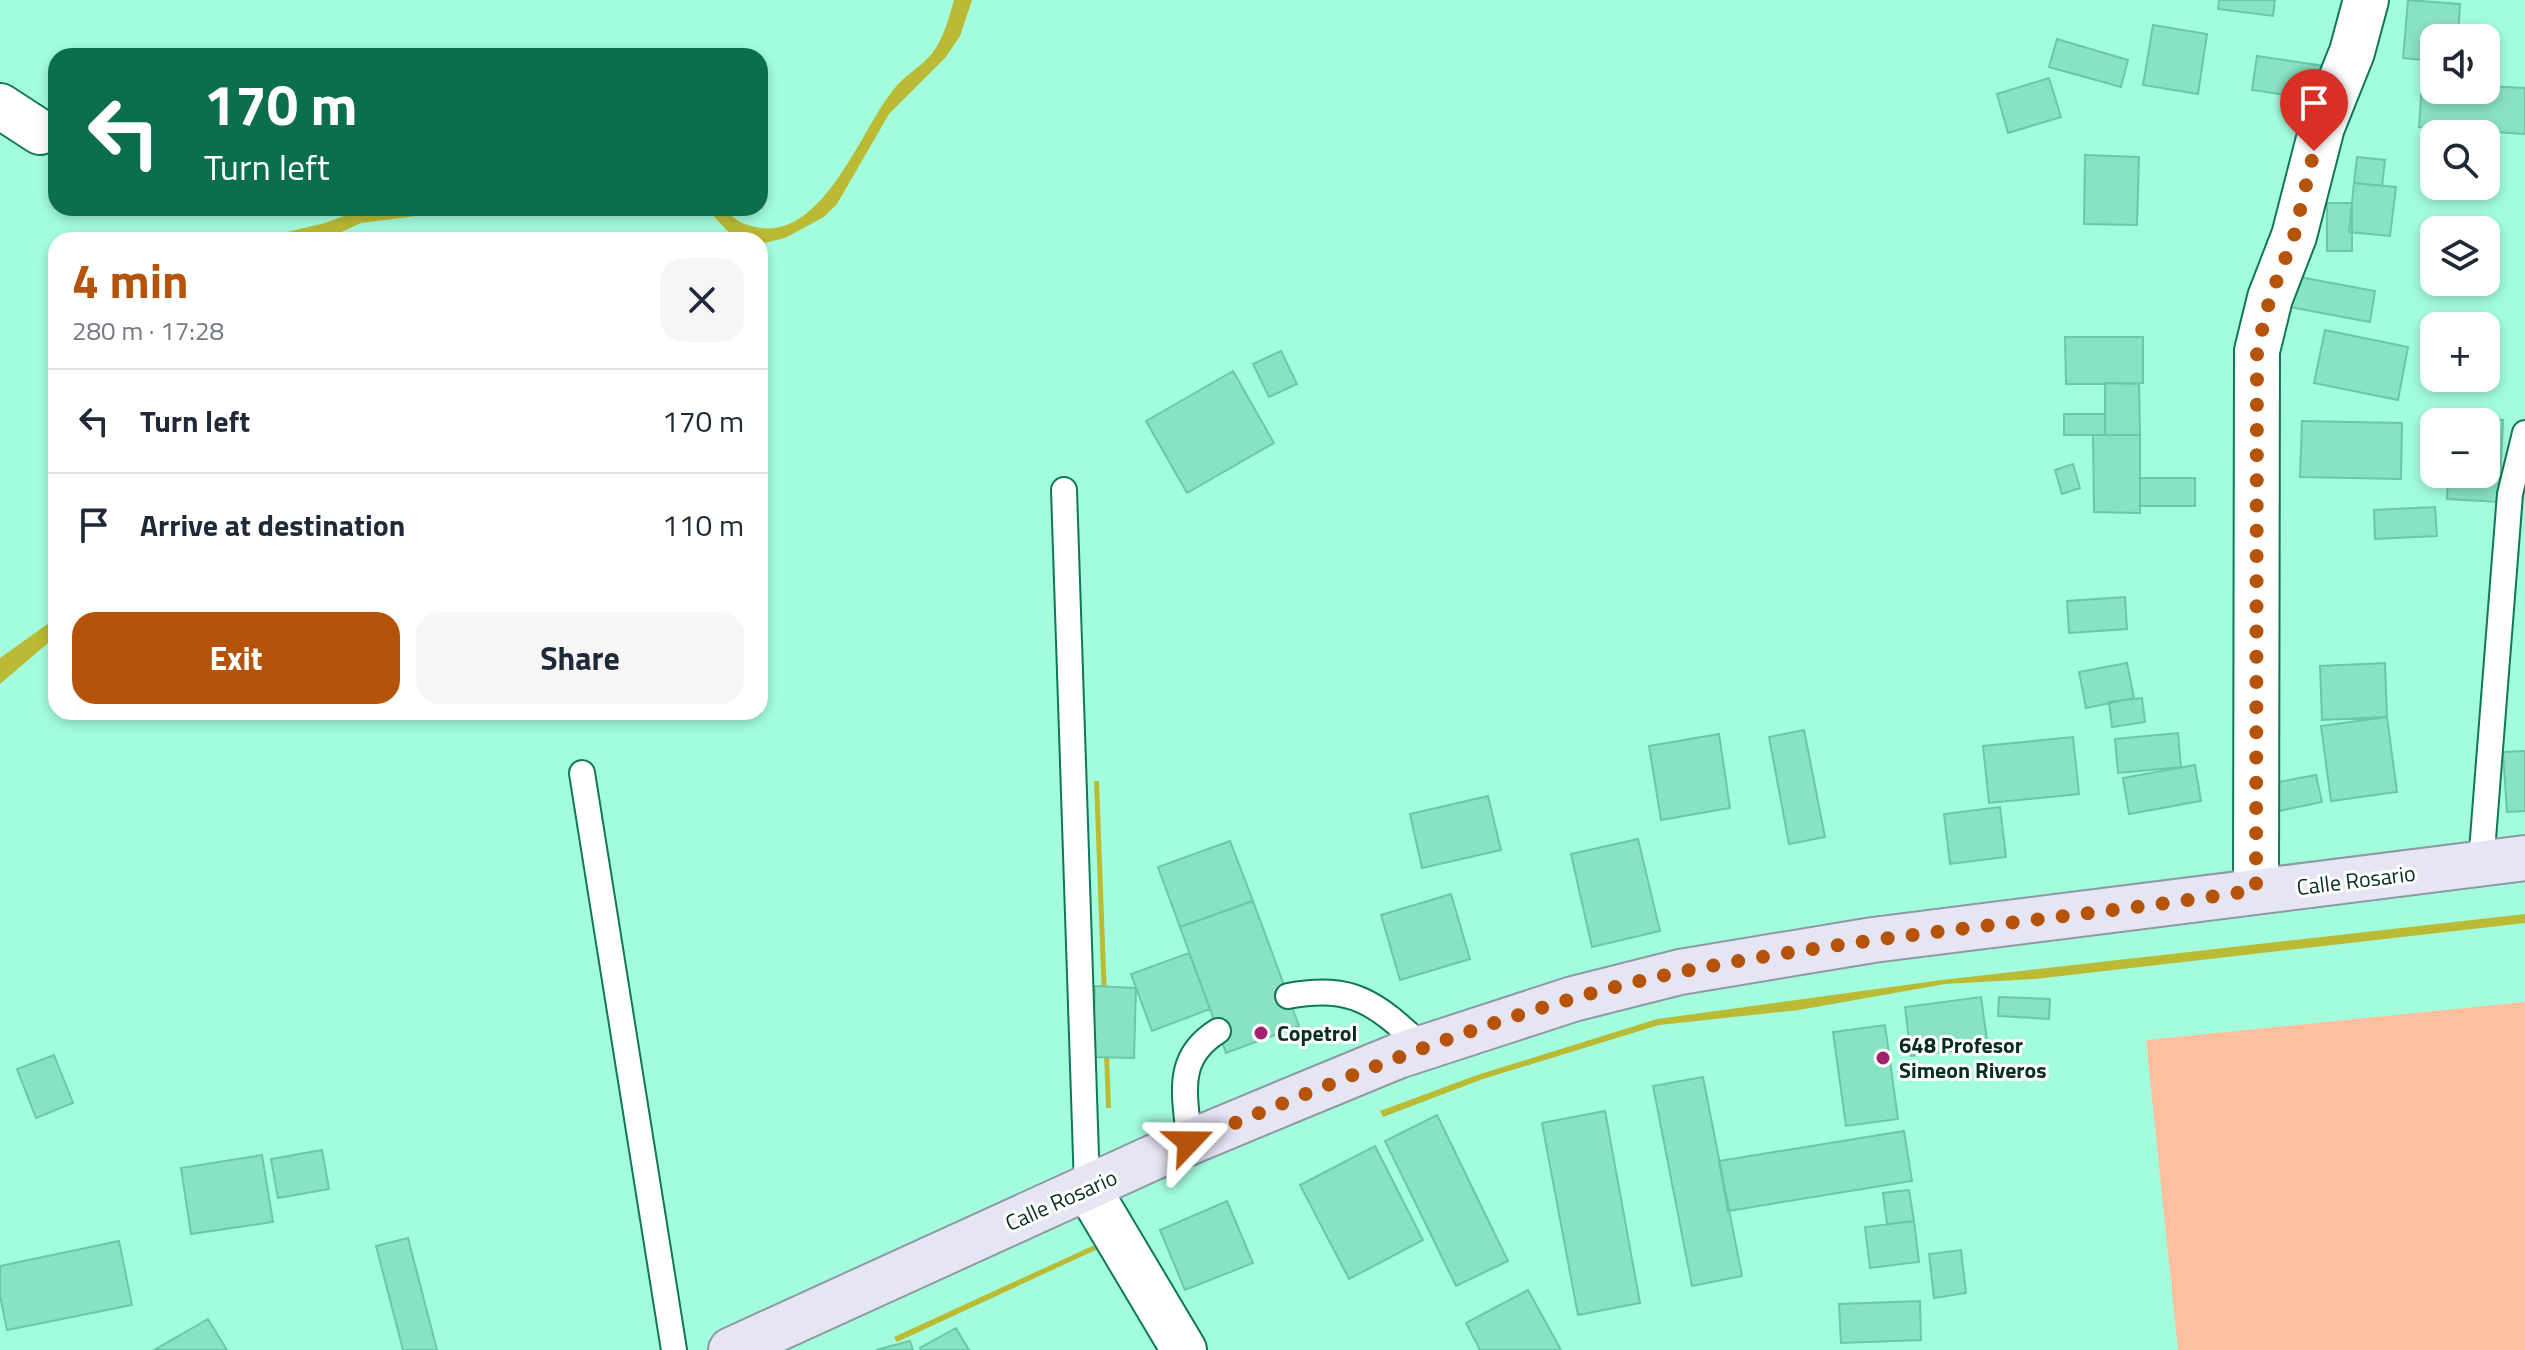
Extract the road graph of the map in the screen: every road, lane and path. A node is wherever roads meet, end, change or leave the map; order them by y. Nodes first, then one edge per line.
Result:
1 (2366, 0) edge
2 (0, 106) edge
3 (40, 132) dead end
4 (2525, 433) edge
5 (1064, 490) dead end
6 (582, 773) dead end
7 (2525, 858) edge
8 (2481, 864) junction
9 (2256, 890) junction
10 (1288, 996) dead end
11 (1218, 1031) dead end
12 (1423, 1047) junction
13 (1189, 1142) junction
14 (1087, 1187) junction
15 (674, 1350) edge
16 (731, 1350) edge
17 (1184, 1350) edge

1 - 9 street
2 - 3 street
4 - 8 lane
5 - 14 lane
6 - 15 lane
7 - 8 main road, Calle Rosario
8 - 9 main road, Calle Rosario
9 - 12 main road, Calle Rosario
10 - 12 lane
11 - 13 lane
12 - 13 main road, Calle Rosario
13 - 14 main road, Calle Rosario
14 - 16 main road, Calle Rosario
14 - 17 street

